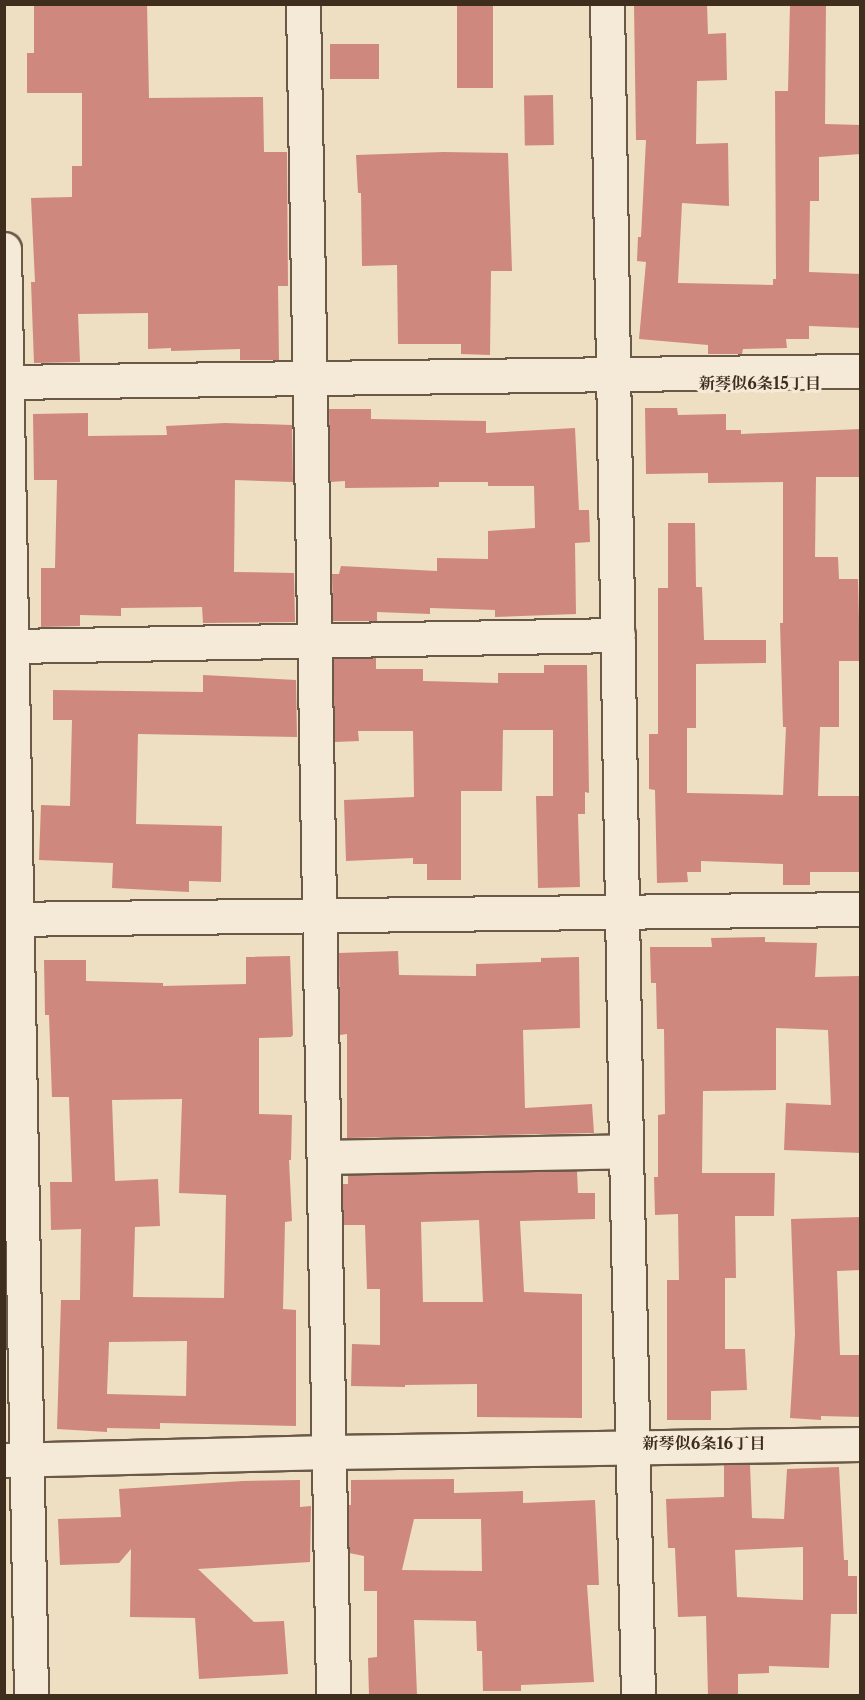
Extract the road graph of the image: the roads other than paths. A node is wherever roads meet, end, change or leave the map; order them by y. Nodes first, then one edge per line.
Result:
1 (303, 4) edge
2 (607, 4) edge
3 (4, 249) edge
4 (861, 371) edge
5 (612, 373) junction
6 (310, 378) junction
7 (5, 382) edge
8 (618, 635) junction
9 (315, 640) junction
10 (13, 646) junction
11 (861, 909) edge
12 (622, 912) junction
13 (320, 915) junction
14 (11, 919) edge
15 (626, 1151) junction
16 (324, 1157) junction
17 (861, 1444) edge
18 (634, 1448) junction
19 (329, 1452) junction
20 (16, 1460) edge
21 (31, 1695) edge
22 (333, 1695) edge
23 (638, 1695) edge

1 - 6 street
2 - 5 street
3 - 7 street
4 - 5 street
5 - 6 street
5 - 8 street
6 - 7 street
6 - 9 street
7 - 10 street
8 - 9 street
8 - 12 street
9 - 10 street
9 - 13 street
10 - 14 street
11 - 12 street
12 - 13 street
12 - 15 street
13 - 14 street
13 - 16 street
14 - 20 street
15 - 16 street
15 - 18 street
16 - 19 street
17 - 18 street
18 - 19 street
18 - 23 street
19 - 20 street
19 - 22 street
20 - 21 street

